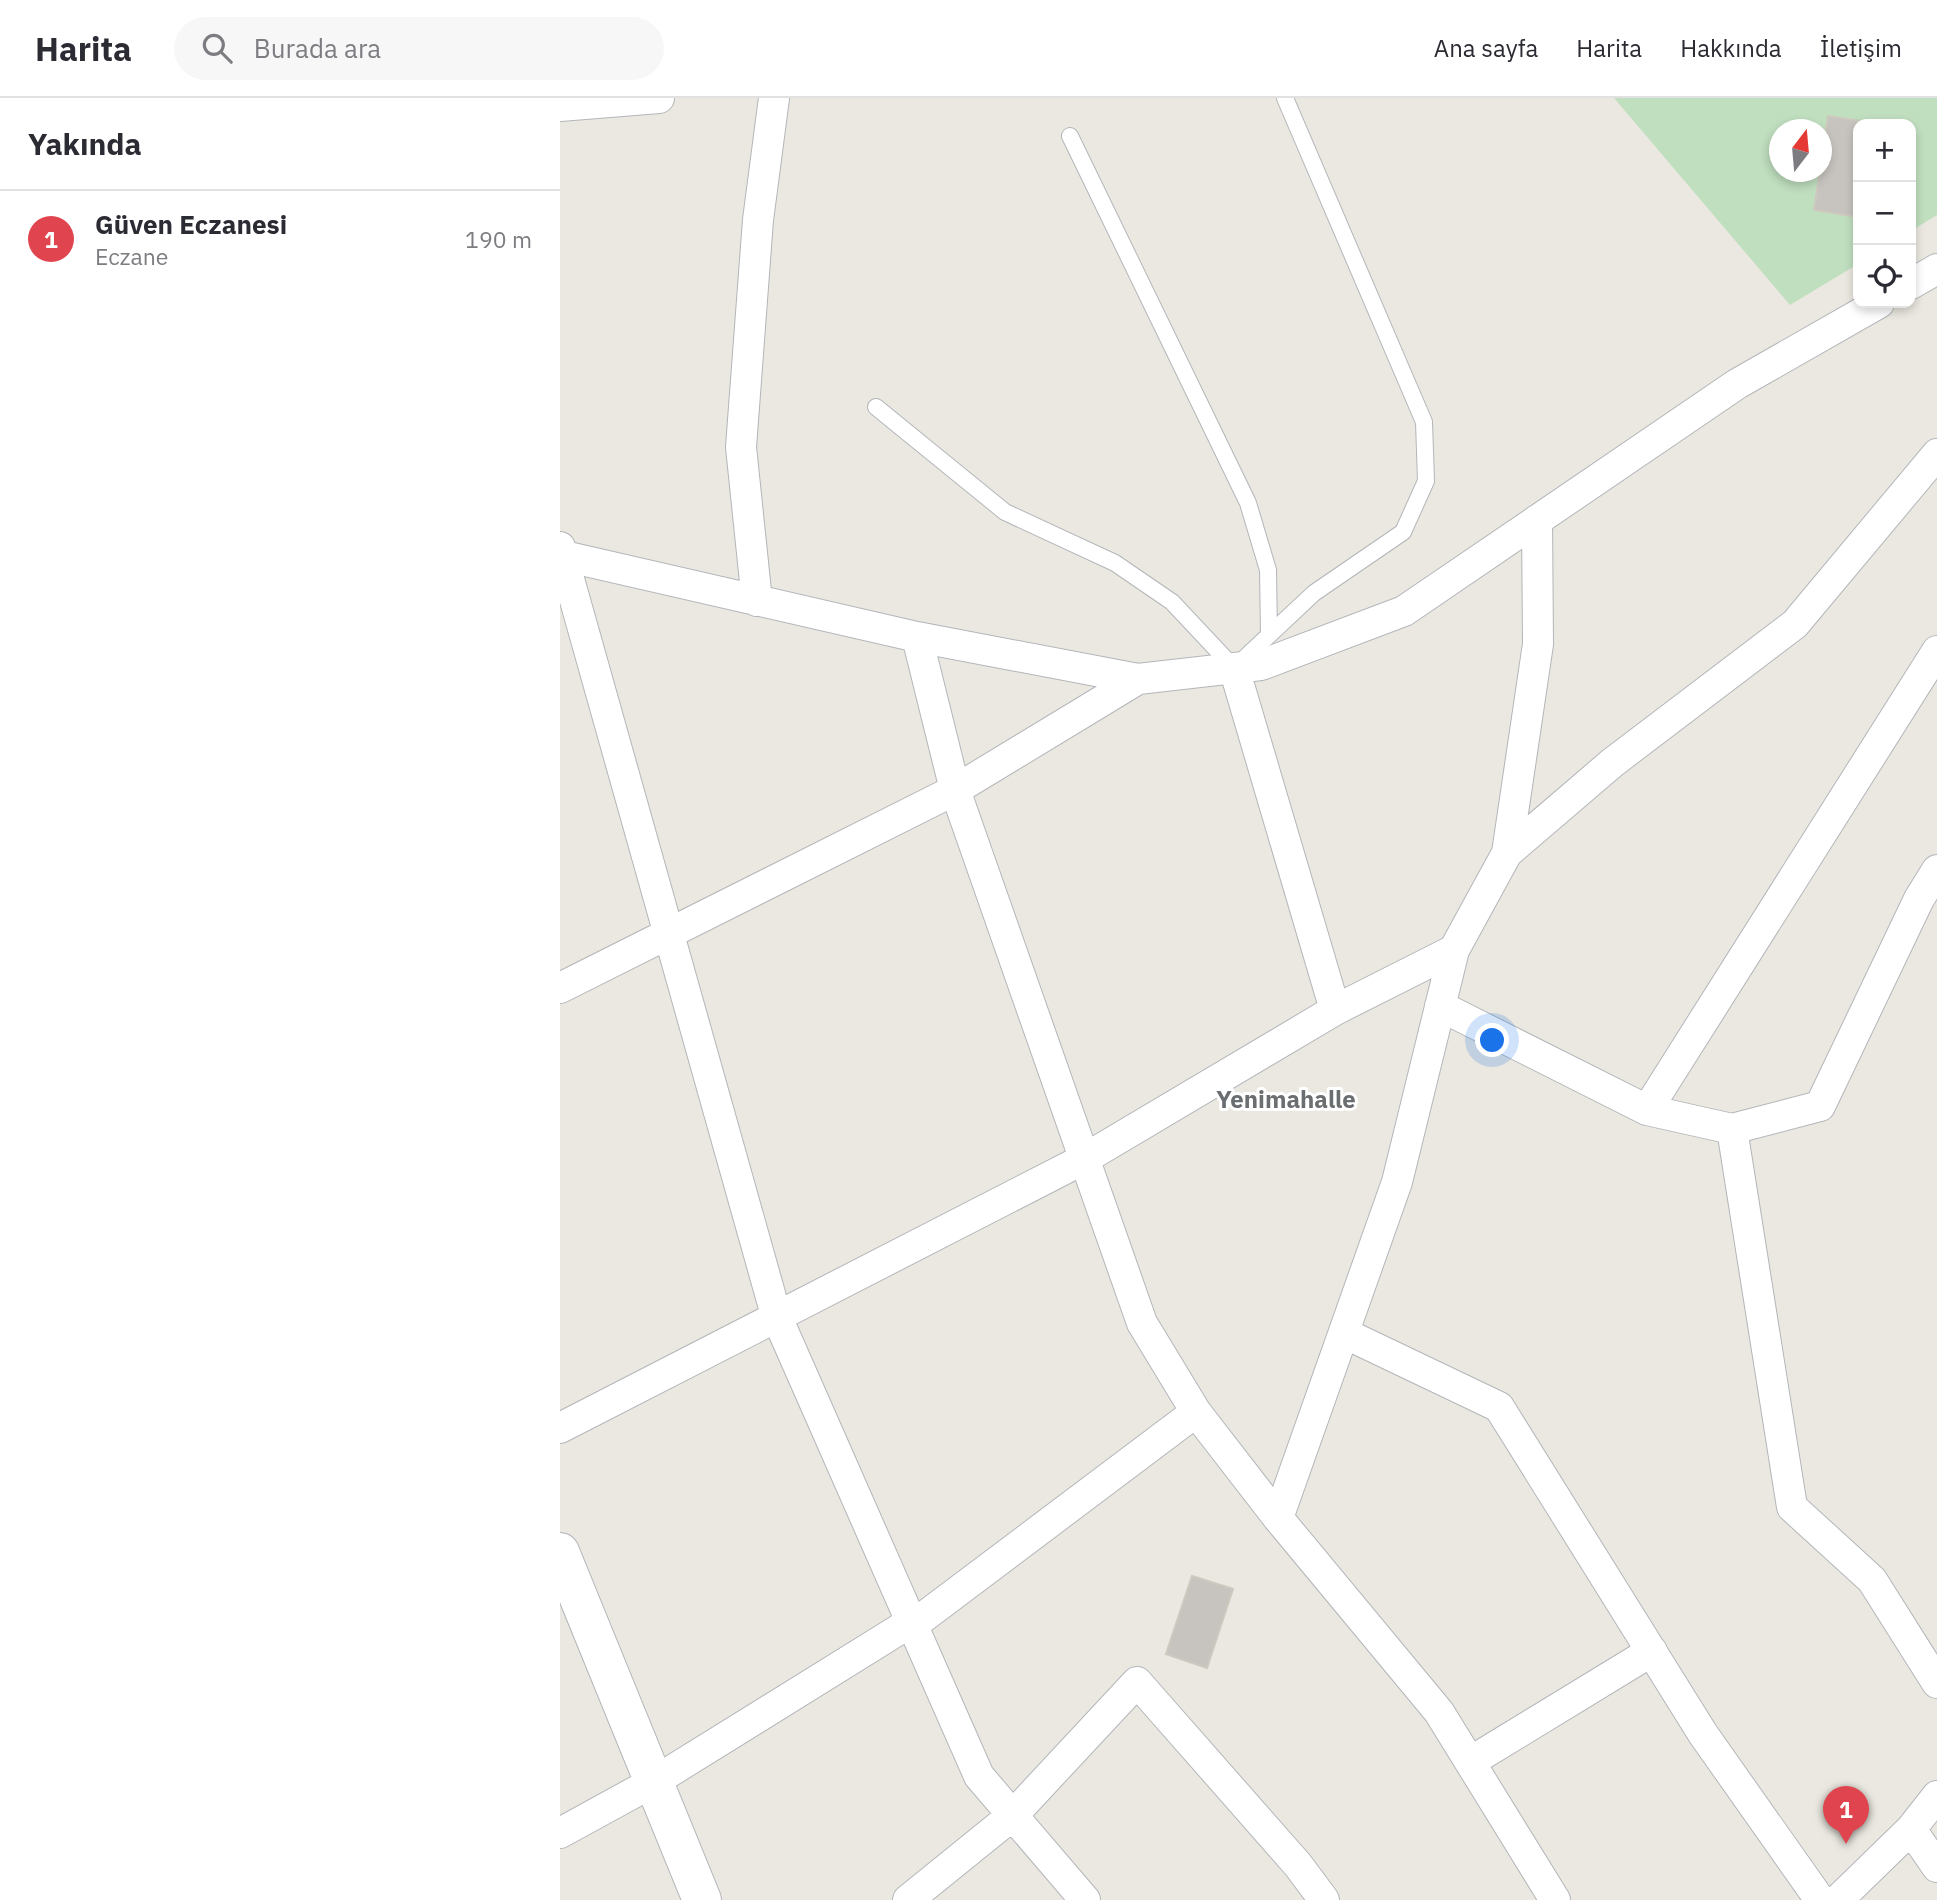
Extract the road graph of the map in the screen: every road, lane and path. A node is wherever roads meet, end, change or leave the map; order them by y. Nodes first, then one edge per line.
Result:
1 (659, 98) edge
2 (774, 98) edge
3 (1285, 98) edge
4 (560, 106) edge
5 (1070, 136) dead end
6 (1937, 269) edge
7 (1916, 281) edge
8 (1869, 308) edge
9 (876, 407) dead end
10 (1937, 454) edge
11 (1537, 520) junction
12 (561, 553) edge
13 (757, 601) junction
14 (1269, 635) junction
15 (917, 637) junction
16 (1937, 650) edge
17 (1234, 668) junction
18 (1138, 679) junction
19 (955, 790) junction
20 (1507, 853) junction
21 (1937, 870) edge
22 (670, 935) junction
23 (1454, 950) junction
24 (560, 988) edge
25 (1440, 1006) junction
26 (1335, 1010) junction
27 (1647, 1110) junction
28 (1732, 1129) junction
29 (1084, 1159) junction
30 (776, 1315) junction
31 (1344, 1333) junction
32 (1196, 1412) junction
33 (560, 1428) edge
34 (1278, 1518) junction
35 (560, 1552) edge
36 (911, 1622) junction
37 (1652, 1651) junction
38 (1937, 1683) edge
39 (1470, 1762) junction
40 (655, 1781) junction
41 (1937, 1796) edge
42 (1013, 1815) junction
43 (1911, 1829) junction
44 (560, 1833) edge
45 (1937, 1867) edge
46 (702, 1900) edge
47 (908, 1900) edge
48 (1085, 1900) edge
49 (1324, 1900) edge
50 (1555, 1900) edge
51 (1820, 1900) edge
52 (1838, 1900) edge

1 - 4 street
2 - 13 street
3 - 14 lane
5 - 14 lane
6 - 7 street
8 - 11 street
9 - 17 lane
10 - 20 street
11 - 17 street
11 - 20 street
12 - 13 street
12 - 22 street
13 - 15 street
14 - 17 lane
15 - 18 street
15 - 19 street
16 - 27 street
17 - 18 street
17 - 26 street
18 - 19 street
19 - 22 street
19 - 29 street
20 - 23 street
21 - 28 street
22 - 24 street
22 - 30 street
23 - 25 street
23 - 26 street
25 - 27 street
25 - 31 street
26 - 29 street
27 - 28 street
28 - 38 street
29 - 30 street
29 - 32 street
30 - 33 street
30 - 36 street
31 - 34 street
31 - 37 street
32 - 34 street
32 - 36 street
34 - 39 street
35 - 40 main road
36 - 40 street
36 - 42 street
37 - 39 street
37 - 51 street
39 - 50 street
40 - 44 street
40 - 46 main road
41 - 43 street
42 - 47 street
42 - 48 street
42 - 49 street
43 - 45 street
43 - 52 street

